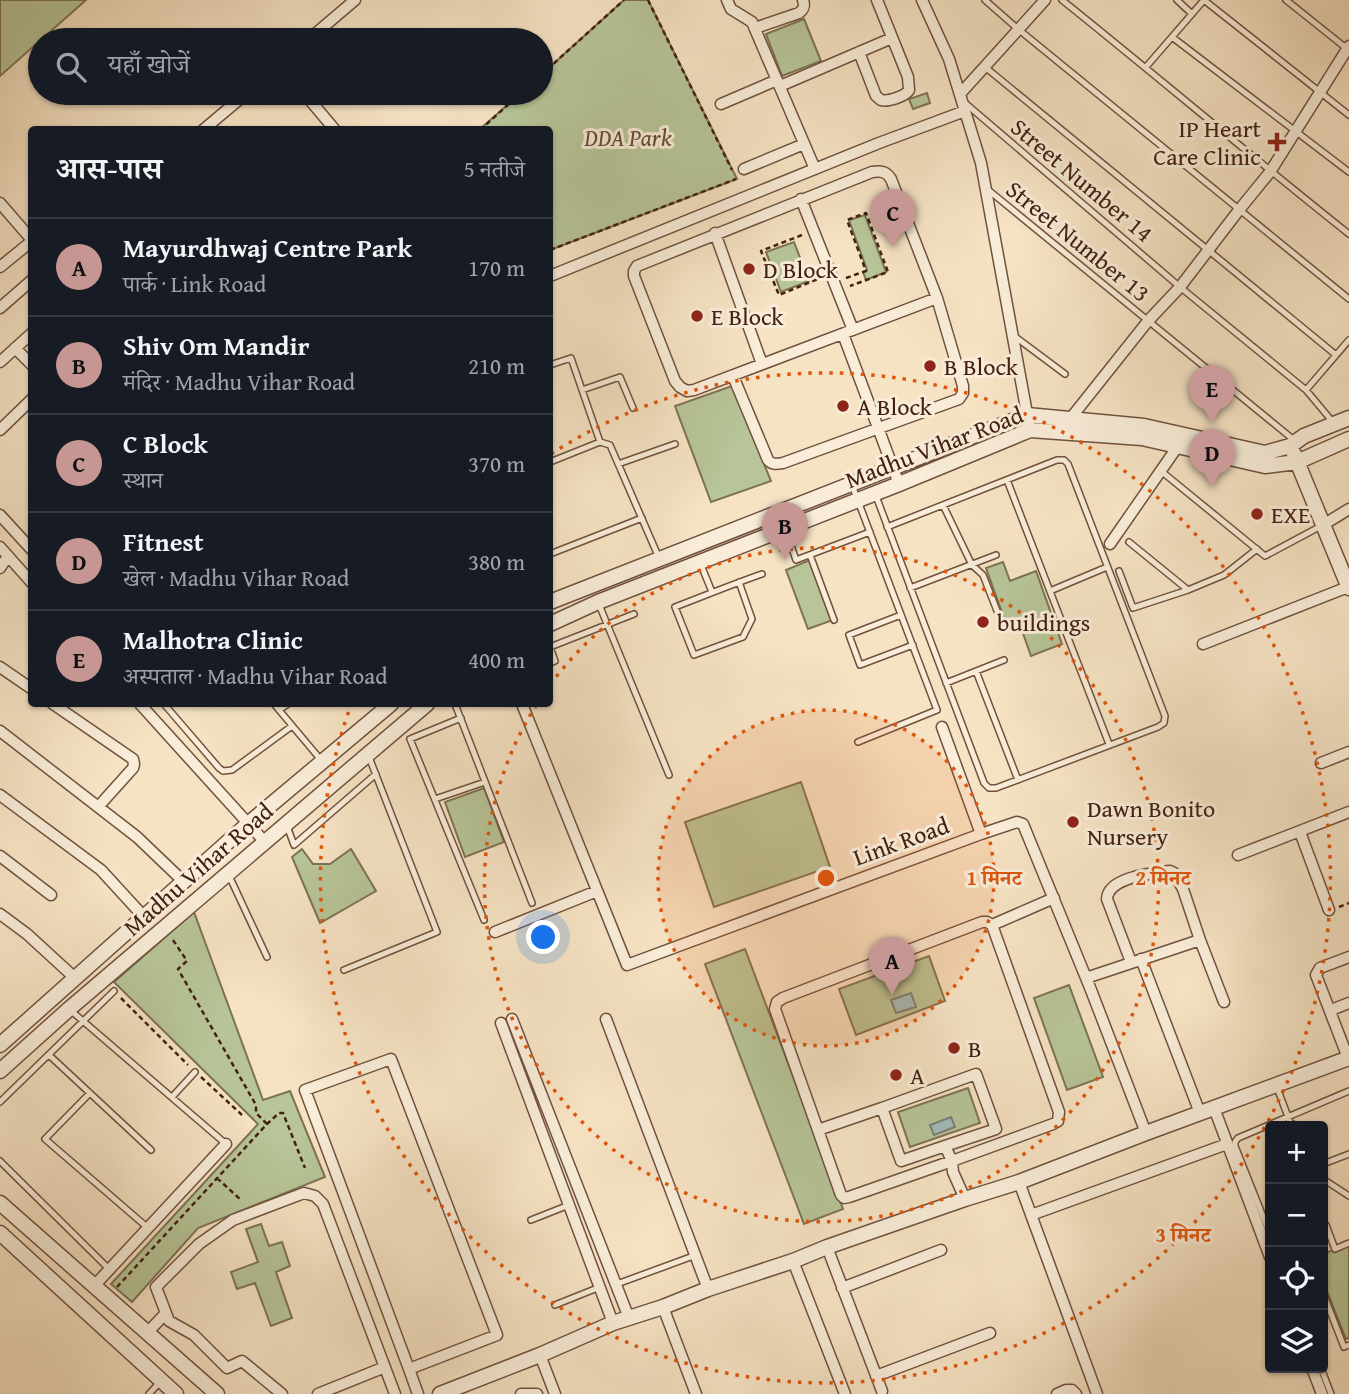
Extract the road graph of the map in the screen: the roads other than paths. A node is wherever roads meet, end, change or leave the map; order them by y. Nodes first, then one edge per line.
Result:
1 (355, 0) edge
2 (727, 0) edge
3 (803, 0) edge
4 (877, 0) edge
5 (922, 0) edge
6 (985, 0) edge
7 (1045, 0) edge
8 (1062, 0) edge
9 (1177, 0) edge
10 (1286, 0) edge
11 (1192, 14) junction
12 (322, 28) edge
13 (755, 29) junction
14 (1018, 29) junction
15 (1172, 37) junction
16 (892, 38) junction
17 (1348, 49) edge
18 (859, 52) junction
19 (985, 66) junction
20 (1146, 67) junction
21 (778, 83) junction
22 (1320, 93) junction
23 (962, 102) junction
24 (721, 104) dead end
25 (233, 105) edge
26 (314, 105) edge
27 (1349, 116) edge
28 (208, 126) edge
29 (332, 126) edge
30 (1297, 131) junction
31 (804, 145) junction
32 (744, 169) dead end
33 (815, 169) junction
34 (1270, 172) junction
35 (1349, 172) edge
36 (985, 188) junction
37 (801, 199) junction
38 (0, 203) edge
39 (1239, 210) junction
40 (715, 233) junction
41 (1349, 234) edge
42 (28, 236) edge
43 (28, 244) edge
44 (1209, 250) junction
45 (0, 267) edge
46 (553, 275) edge
47 (28, 284) edge
48 (1181, 287) junction
49 (937, 298) junction
50 (1349, 299) edge
51 (0, 308) edge
52 (1148, 321) junction
53 (848, 332) junction
54 (1013, 335) junction
55 (28, 337) edge
56 (1349, 340) edge
57 (15, 348) junction
58 (1336, 355) junction
59 (28, 361) edge
60 (0, 362) edge
61 (553, 364) edge
62 (762, 364) junction
63 (1065, 374) dead end
64 (733, 376) junction
65 (582, 390) junction
66 (1306, 390) junction
67 (28, 403) edge
68 (633, 408) dead end
69 (1070, 418) junction
70 (1349, 418) edge
71 (1029, 423) junction
72 (1334, 424) junction
73 (878, 428) junction
74 (0, 430) edge
75 (1349, 439) edge
76 (1297, 441) junction
77 (600, 442) junction
78 (674, 444) dead end
79 (1178, 446) junction
80 (1315, 454) junction
81 (553, 460) edge
82 (1297, 462) junction
83 (618, 464) junction
84 (893, 468) junction
85 (1161, 471) junction
86 (1007, 480) junction
87 (851, 483) junction
88 (899, 484) junction
89 (875, 493) junction
90 (858, 499) junction
91 (943, 505) junction
92 (1349, 509) edge
93 (0, 515) edge
94 (642, 518) junction
95 (1323, 525) junction
96 (887, 527) junction
97 (785, 528) junction
98 (870, 532) junction
99 (1129, 542) dead end
100 (1110, 544) dead end
101 (28, 546) edge
102 (1257, 549) junction
103 (4, 552) edge
104 (553, 553) edge
105 (810, 555) junction
106 (996, 555) dead end
107 (659, 559) junction
108 (1343, 559) edge
109 (700, 562) junction
110 (972, 565) junction
111 (1107, 567) junction
112 (0, 568) edge
113 (1119, 571) dead end
114 (762, 573) dead end
115 (28, 575) edge
116 (669, 575) junction
117 (738, 582) junction
118 (910, 588) junction
119 (1349, 588) edge
120 (1188, 590) junction
121 (1050, 591) junction
122 (712, 592) junction
123 (553, 600) edge
124 (598, 603) junction
125 (634, 614) dead end
126 (901, 615) junction
127 (834, 620) dead end
128 (553, 623) edge
129 (607, 625) junction
130 (1003, 626) dead end
131 (1203, 644) dead end
132 (913, 645) junction
133 (553, 646) edge
134 (1004, 660) dead end
135 (0, 667) edge
136 (976, 671) junction
137 (946, 682) junction
138 (28, 686) edge
139 (58, 707) edge
140 (143, 707) edge
141 (167, 707) edge
142 (276, 707) edge
143 (284, 707) edge
144 (387, 707) edge
145 (423, 707) edge
146 (456, 707) edge
147 (523, 707) edge
148 (279, 710) junction
149 (461, 718) junction
150 (292, 726) junction
151 (942, 727) dead end
152 (0, 731) edge
153 (858, 742) dead end
154 (1110, 744) junction
155 (1349, 752) edge
156 (367, 754) junction
157 (322, 762) junction
158 (1321, 763) dead end
159 (376, 774) junction
160 (669, 775) dead end
161 (1018, 780) junction
162 (485, 782) junction
163 (0, 795) edge
164 (435, 799) junction
165 (98, 807) junction
166 (1349, 813) edge
167 (286, 823) junction
168 (248, 824) junction
169 (1300, 832) junction
170 (981, 834) junction
171 (264, 841) junction
172 (1238, 855) dead end
173 (0, 856) edge
174 (227, 873) junction
175 (183, 881) junction
176 (597, 891) junction
177 (51, 895) dead end
178 (1054, 898) junction
179 (532, 903) dead end
180 (1329, 910) dead end
181 (0, 915) edge
182 (144, 917) junction
183 (484, 920) dead end
184 (992, 925) junction
185 (495, 932) dead end
186 (1200, 940) junction
187 (267, 957) dead end
188 (1349, 957) edge
189 (1136, 961) junction
190 (344, 970) dead end
191 (75, 978) junction
192 (1086, 978) junction
193 (114, 991) road end
194 (55, 996) junction
195 (1224, 1002) dead end
196 (1349, 1003) edge
197 (69, 1009) junction
198 (1331, 1010) junction
199 (512, 1019) dead end
200 (606, 1019) dead end
201 (84, 1020) junction
202 (501, 1023) dead end
203 (0, 1045) edge
204 (49, 1055) junction
205 (1349, 1058) edge
206 (0, 1071) edge
207 (195, 1072) road end
208 (1276, 1085) junction
209 (1349, 1091) edge
210 (90, 1093) junction
211 (172, 1097) junction
212 (0, 1102) edge
213 (882, 1108) junction
214 (1207, 1110) junction
215 (1290, 1121) edge
216 (1295, 1121) edge
217 (818, 1130) junction
218 (1265, 1130) edge
219 (1146, 1133) junction
220 (1227, 1143) junction
221 (226, 1144) joint
222 (945, 1146) junction
223 (151, 1150) dead end
224 (1349, 1154) edge
225 (0, 1161) edge
226 (952, 1161) junction
227 (1328, 1162) edge
228 (1328, 1181) edge
229 (1019, 1182) junction
230 (1349, 1196) edge
231 (965, 1199) junction
232 (0, 1203) edge
233 (569, 1205) junction
234 (1031, 1215) junction
235 (1265, 1217) edge
236 (531, 1220) dead end
237 (148, 1228) junction
238 (1328, 1230) edge
239 (0, 1233) edge
240 (1349, 1243) edge
241 (827, 1247) junction
242 (1266, 1247) edge
243 (941, 1250) dead end
244 (696, 1255) junction
245 (793, 1261) junction
246 (109, 1269) junction
247 (616, 1284) junction
248 (94, 1286) junction
249 (600, 1287) junction
250 (708, 1289) junction
251 (842, 1289) junction
252 (555, 1305) dead end
253 (1328, 1306) edge
254 (663, 1307) junction
255 (166, 1313) junction
256 (629, 1318) junction
257 (613, 1323) junction
258 (147, 1333) junction
259 (990, 1333) dead end
260 (1349, 1345) edge
261 (540, 1355) junction
262 (173, 1356) junction
263 (385, 1367) junction
264 (409, 1369) junction
265 (1314, 1373) edge
266 (1323, 1373) edge
267 (876, 1376) junction
268 (158, 1378) junction
269 (882, 1391) dead end
270 (444, 1393) edge
271 (149, 1394) edge
272 (176, 1394) edge
273 (217, 1394) edge
274 (282, 1394) edge
275 (318, 1394) edge
276 (395, 1394) edge
277 (418, 1394) edge
278 (521, 1394) edge
279 (537, 1394) edge
280 (555, 1394) edge
281 (696, 1394) edge
282 (845, 1394) edge
283 (1057, 1394) edge
284 (1076, 1394) edge
285 (1097, 1394) edge
286 (1322, 1394) edge
287 (1331, 1394) edge

1 - 12 street
2 - 13 street
3 - 13 street
4 - 16 street
5 - 23 street
6 - 14 lane
7 - 14 street
8 - 20 lane
9 - 11 lane
10 - 17 lane
11 - 15 lane
11 - 22 lane
13 - 21 street
14 - 19 street
14 - 39 lane
15 - 20 lane
15 - 30 lane
16 - 18 street
16 - 18 street
17 - 22 street
18 - 21 street
19 - 23 street
19 - 44 lane
20 - 34 lane
21 - 24 street
21 - 31 street
22 - 27 lane
22 - 30 street
23 - 33 street
23 - 36 street
23 - 48 lane, Street Number 14
25 - 28 street
26 - 29 street
30 - 34 street
30 - 35 lane
31 - 32 street
31 - 33 street
33 - 46 street
34 - 39 street
34 - 41 lane
36 - 52 lane, Street Number 13
36 - 54 street
37 - 40 street
37 - 49 street
37 - 53 street
38 - 42 street
39 - 44 street
39 - 50 lane
40 - 62 street
40 - 64 street
43 - 45 street
44 - 48 street
44 - 58 lane
47 - 51 street
48 - 52 street
48 - 66 lane, Street Number 14
49 - 53 street
49 - 73 street
52 - 69 street
52 - 76 lane, Street Number 13
53 - 62 street
53 - 73 street
54 - 63 lane
54 - 71 street
55 - 57 street
56 - 58 lane
57 - 59 street
57 - 60 street
58 - 66 lane
61 - 65 lane
62 - 64 street
64 - 73 street
65 - 68 lane
65 - 77 lane
66 - 72 lane, Street Number 14
67 - 74 street
69 - 71 street, Madhu Vihar Road
69 - 76 street, Madhu Vihar Road
70 - 72 street, Madhu Vihar Road
71 - 79 street, Madhu Vihar Road
71 - 84 street, Madhu Vihar Road
71 - 88 street, Madhu Vihar Road
72 - 76 street, Madhu Vihar Road
73 - 84 street
75 - 80 street, Madhu Vihar Road
76 - 80 street
76 - 82 street
77 - 81 lane
77 - 83 lane
78 - 83 lane
79 - 82 street, Madhu Vihar Road
79 - 85 street
80 - 82 street, Madhu Vihar Road
82 - 95 street
83 - 94 lane
84 - 87 street, Madhu Vihar Road
84 - 88 street
85 - 100 street
85 - 102 lane
86 - 91 lane
86 - 111 lane
86 - 121 lane
87 - 90 lane
87 - 107 street, Madhu Vihar Road
88 - 89 street, Madhu Vihar Road
89 - 90 street, Madhu Vihar Road
89 - 96 lane
90 - 97 street, Madhu Vihar Road
90 - 98 lane
91 - 96 lane
91 - 110 lane
92 - 95 street
93 - 101 street
94 - 104 lane
94 - 107 lane
95 - 102 lane
95 - 108 street
96 - 118 lane
97 - 105 lane
97 - 109 street, Madhu Vihar Road
98 - 105 lane
98 - 126 lane
99 - 120 lane
102 - 120 lane
103 - 112 street
103 - 115 street
105 - 127 lane
106 - 110 lane
107 - 116 street
107 - 123 street, Madhu Vihar Road
108 - 119 street
109 - 116 street, Madhu Vihar Road
109 - 122 lane
110 - 118 lane
110 - 130 lane
111 - 121 lane
111 - 154 lane
113 - 120 lane
114 - 117 lane
116 - 124 street, Madhu Vihar Road
117 - 122 lane
117 - 122 lane
118 - 137 lane
119 - 131 street
121 - 154 lane
124 - 128 street, Madhu Vihar Road
124 - 129 lane
125 - 129 lane
126 - 132 lane
126 - 132 lane
129 - 133 lane
129 - 160 lane
132 - 153 lane
134 - 136 lane
135 - 138 street
136 - 137 lane
136 - 161 lane
137 - 161 lane
139 - 165 street
140 - 168 street
141 - 150 lane
142 - 148 lane
143 - 148 lane
144 - 157 street, Madhu Vihar Road
145 - 156 street, Madhu Vihar Road
146 - 149 lane
147 - 176 street, Link Road
148 - 150 lane
149 - 162 lane
149 - 164 lane
150 - 157 lane
151 - 170 street
152 - 165 street
154 - 161 lane
155 - 158 street
156 - 159 lane
156 - 167 street, Madhu Vihar Road
157 - 168 street, Madhu Vihar Road
159 - 167 lane
159 - 190 lane
162 - 164 lane
162 - 179 lane
163 - 182 street
164 - 183 lane
165 - 175 street
166 - 169 street
167 - 171 street, Madhu Vihar Road
168 - 171 street
168 - 175 street, Madhu Vihar Road
169 - 172 street
169 - 180 street
170 - 176 street, Link Road
170 - 178 street, Link Road
171 - 174 street, Madhu Vihar Road
173 - 177 street
174 - 187 lane
174 - 197 street, Madhu Vihar Road
175 - 182 street, Madhu Vihar Road
176 - 185 street
178 - 184 street
178 - 192 street, Link Road
181 - 191 street
182 - 191 street, Madhu Vihar Road
184 - 217 street
184 - 226 street
186 - 189 street
186 - 189 street
186 - 195 street
188 - 198 street
189 - 192 street
189 - 214 street
191 - 194 street, Madhu Vihar Road
192 - 219 street, Link Road
193 - 201 lane
194 - 197 street
194 - 203 street, Madhu Vihar Road
196 - 198 street
197 - 201 lane
197 - 206 street, Madhu Vihar Road
198 - 205 street
199 - 247 street
200 - 244 street
201 - 204 lane
201 - 211 lane
202 - 233 street
204 - 210 lane
204 - 212 lane
205 - 208 street
207 - 211 lane
208 - 214 street
208 - 215 lane
209 - 216 lane
210 - 223 lane
210 - 237 lane
211 - 221 lane
213 - 217 street
213 - 222 street
213 - 222 street
214 - 219 street
214 - 220 street
217 - 226 street
218 - 235 lane
219 - 229 street
220 - 234 street
220 - 242 street
221 - 237 street
222 - 226 street
224 - 227 lane
225 - 246 lane
226 - 231 street
228 - 230 lane
229 - 231 street
229 - 234 street
231 - 241 street
232 - 248 street
233 - 236 lane
233 - 249 street
234 - 285 street
237 - 246 street
238 - 240 lane
239 - 268 street
241 - 245 street
241 - 251 street
243 - 251 street
244 - 247 lane
244 - 250 street
245 - 250 street
245 - 282 street
246 - 248 street
247 - 256 street
248 - 258 street
249 - 252 lane
249 - 257 street
250 - 254 street
251 - 267 street
253 - 260 lane
254 - 256 street
254 - 281 street
255 - 258 street
255 - 263 street
255 - 274 street
256 - 257 street
257 - 261 street
258 - 262 street
259 - 267 street
261 - 270 street
261 - 280 street
262 - 268 street
262 - 273 street
263 - 275 street
263 - 276 street
264 - 264 street
264 - 277 street
265 - 286 street
266 - 287 lane
267 - 269 street
268 - 271 lane
268 - 272 street
278 - 279 street
283 - 284 street

